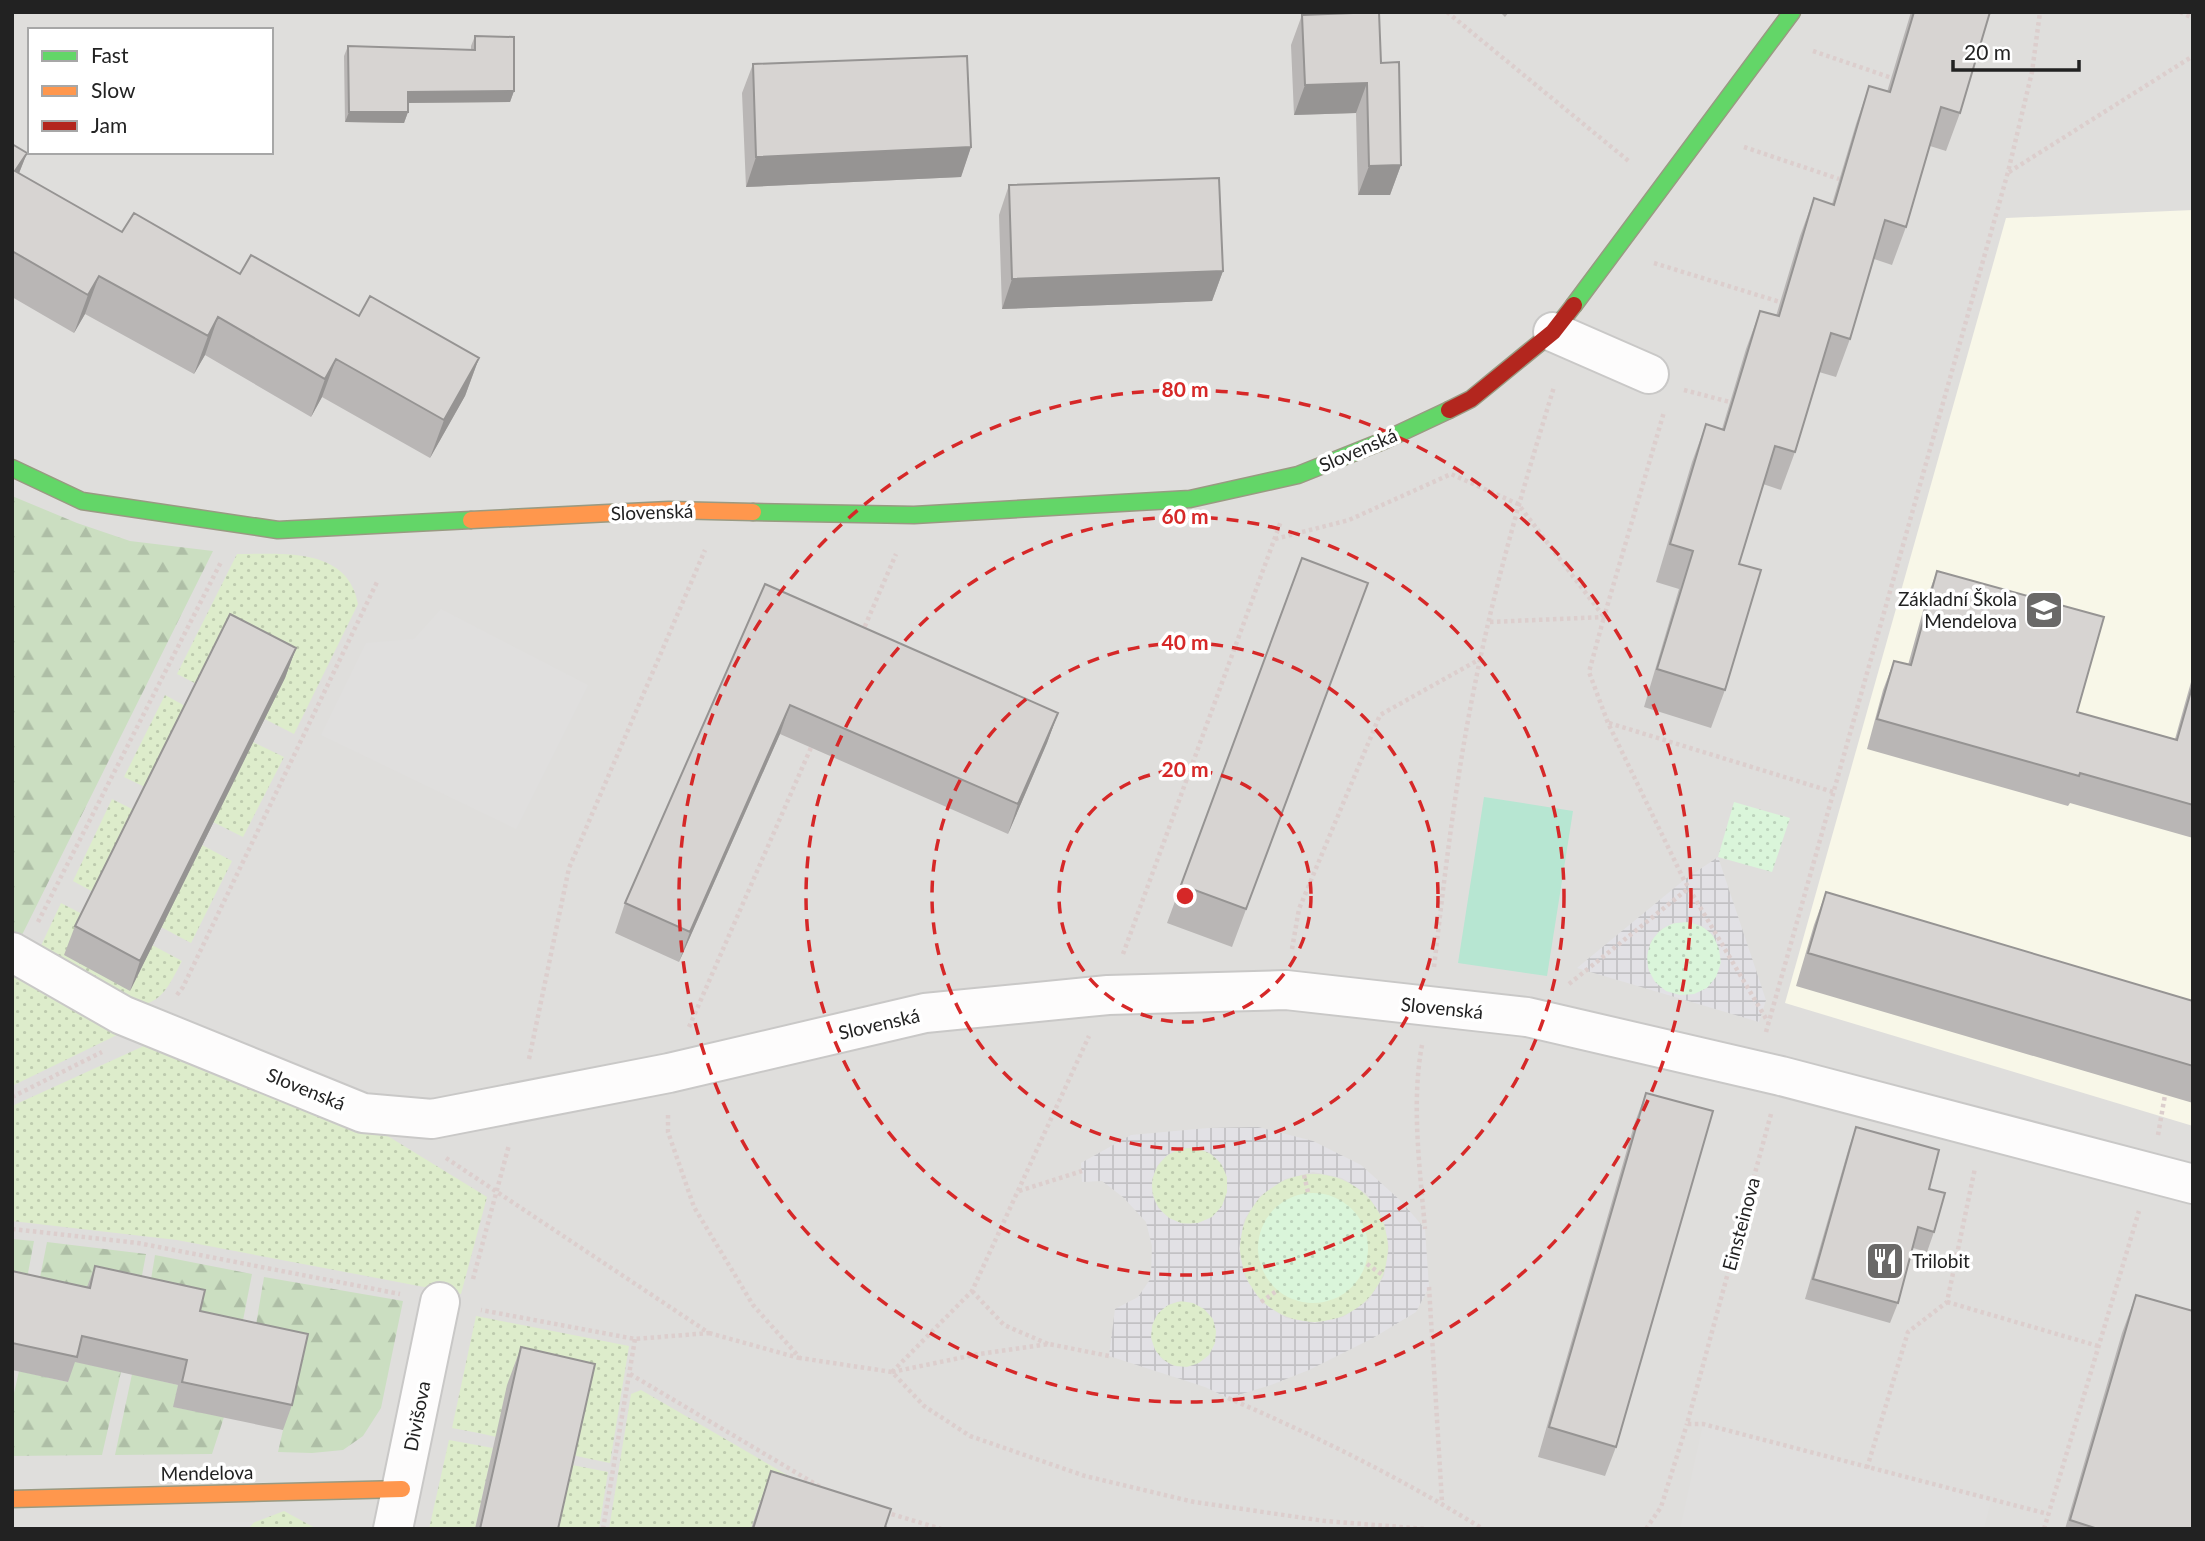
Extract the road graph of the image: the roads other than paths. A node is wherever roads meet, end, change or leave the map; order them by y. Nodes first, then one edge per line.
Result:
1 (1792, 12) edge
2 (1561, 335) junction
3 (1659, 387) road end
4 (12, 468) edge
5 (16, 955) edge
6 (2193, 1184) edge
7 (453, 1305) road end
8 (402, 1489) junction
9 (12, 1499) edge
10 (393, 1529) edge

1 - 2 street, Slovenská
2 - 3 street
2 - 4 street, Slovenská
5 - 6 street, Slovenská
7 - 8 street, Divišova
8 - 9 street, Mendelova
8 - 10 street, Divišova

